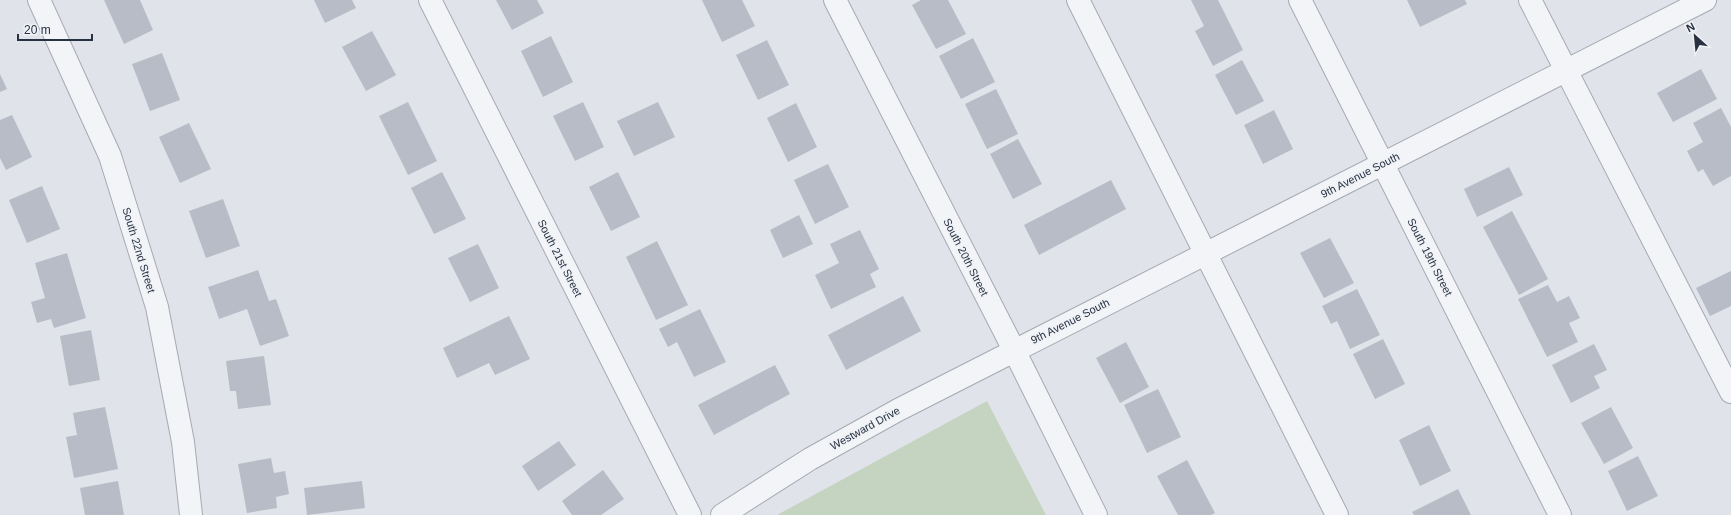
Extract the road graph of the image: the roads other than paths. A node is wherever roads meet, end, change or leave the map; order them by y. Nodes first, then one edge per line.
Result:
1 (39, 0) edge
2 (430, 0) edge
3 (835, 0) edge
4 (1078, 0) edge
5 (1300, 0) edge
6 (1530, 0) edge
7 (1705, 0) edge
8 (1566, 71) junction
9 (1383, 164) junction
10 (1205, 253) junction
11 (1014, 350) junction
12 (1731, 392) edge
13 (191, 515) edge
14 (690, 515) edge
15 (722, 515) edge
16 (1096, 515) edge
17 (1337, 515) edge
18 (1560, 515) edge

1 - 13 street, South 22nd Street
2 - 14 street, South 21st Street
3 - 11 street, South 20th Street
4 - 10 street
5 - 9 street, South 19th Street
6 - 8 street
7 - 8 street, 9th Avenue South
8 - 9 street, 9th Avenue South
8 - 12 street
9 - 10 street, 9th Avenue South
9 - 18 street, South 19th Street
10 - 11 street, 9th Avenue South
10 - 17 street
11 - 15 street, Westward Drive
11 - 16 street, South 20th Street

